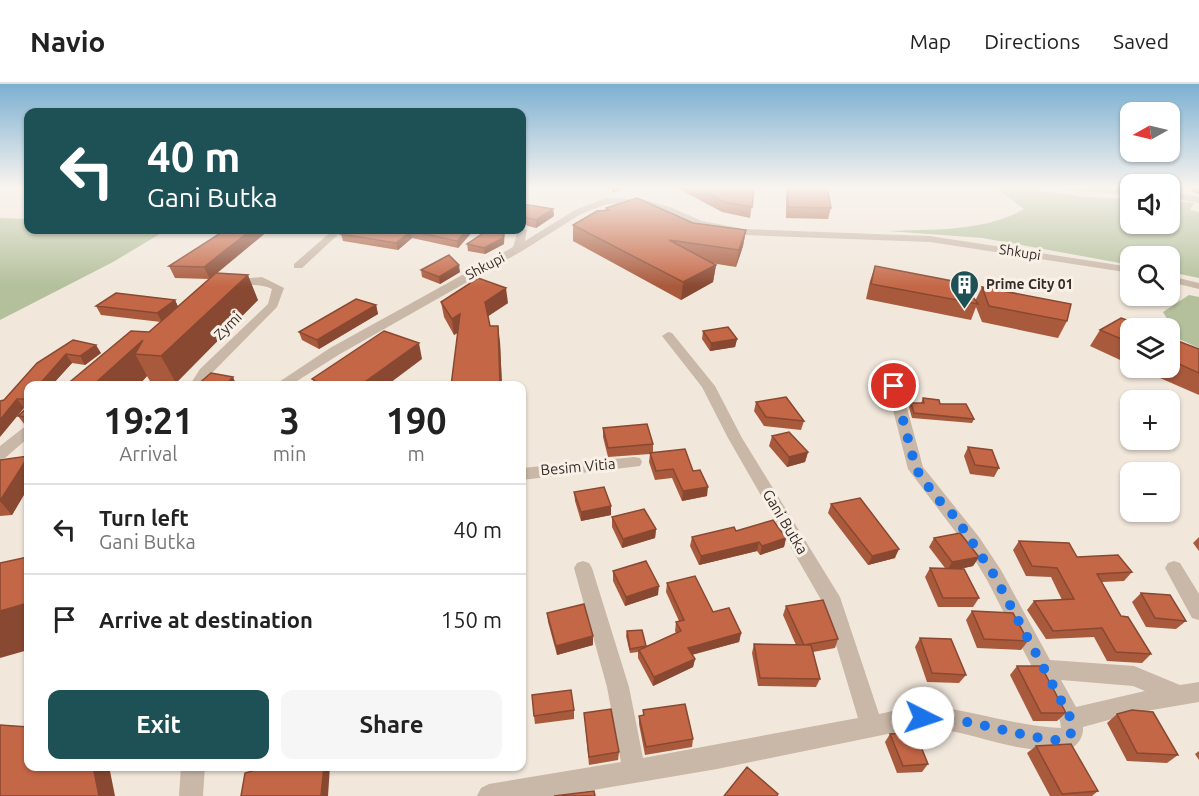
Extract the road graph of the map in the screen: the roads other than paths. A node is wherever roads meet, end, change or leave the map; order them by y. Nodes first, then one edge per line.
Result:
1 (565, 220) edge
2 (694, 220) edge
3 (334, 234) edge
4 (521, 234) edge
5 (518, 249) junction
6 (298, 266) dead end
7 (1120, 268) edge
8 (1180, 281) edge
9 (1199, 286) edge
10 (219, 289) edge
11 (668, 336) dead end
12 (199, 381) edge
13 (287, 381) edge
14 (894, 386) dead end
15 (24, 434) edge
16 (0, 454) edge
17 (634, 462) dead end
18 (526, 474) edge
19 (583, 568) dead end
20 (1174, 568) dead end
21 (1199, 612) edge
22 (1045, 669) junction
23 (1190, 694) edge
24 (1071, 719) junction
25 (872, 724) junction
26 (193, 771) edge
27 (634, 771) junction
28 (191, 796) edge
29 (489, 796) edge

1 - 5 street, Shkupi
2 - 7 street, Shkupi
3 - 6 street
4 - 5 street
5 - 13 street, Shkupi
8 - 9 street
10 - 12 street, Zymi
11 - 25 street, Gani Butka
14 - 22 street
15 - 16 street
17 - 18 street, Besim Vitia
19 - 27 street
20 - 21 street
22 - 23 street
22 - 24 street
23 - 24 street
24 - 25 street
25 - 27 street
26 - 28 street
27 - 29 street

